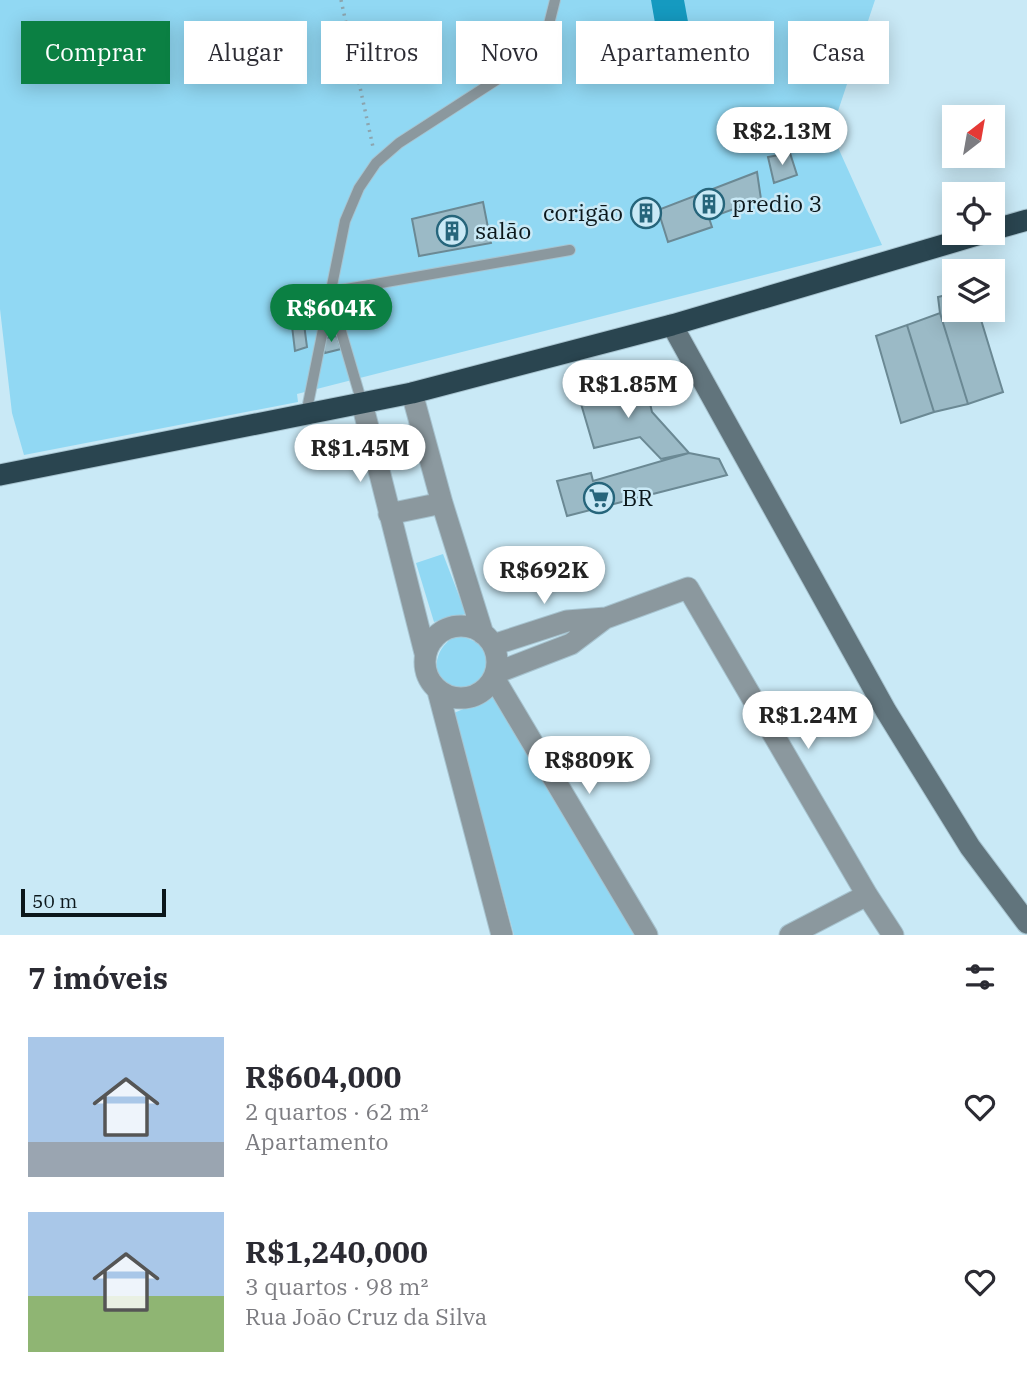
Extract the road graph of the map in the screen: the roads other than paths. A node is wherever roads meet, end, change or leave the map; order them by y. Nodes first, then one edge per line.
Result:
1 (555, 0) edge
2 (1027, 220) edge
3 (1005, 226) edge
4 (943, 245) edge
5 (570, 250) dead end
6 (329, 292) junction
7 (672, 325) junction
8 (412, 393) junction
9 (362, 404) junction
10 (306, 414) junction
11 (0, 475) edge
12 (442, 503) junction
13 (389, 514) junction
14 (606, 618) junction
15 (488, 639) junction
16 (425, 653) junction
17 (495, 676) junction
18 (438, 691) junction
19 (867, 894) junction
20 (1027, 923) edge
21 (502, 935) edge
22 (647, 935) edge
23 (790, 935) edge
24 (893, 935) edge

1 - 6 lane
2 - 3 highway
4 - 7 highway
5 - 6 lane
6 - 9 lane
6 - 10 lane
7 - 8 highway
7 - 20 street
8 - 9 highway
8 - 12 street
9 - 10 highway
9 - 13 street
10 - 11 highway
12 - 13 street
12 - 15 street
13 - 16 street
14 - 15 street
14 - 17 street
14 - 19 street
15 - 16 street
15 - 17 street
16 - 18 street
17 - 18 street
17 - 22 street
18 - 21 street
19 - 23 street
19 - 24 street

